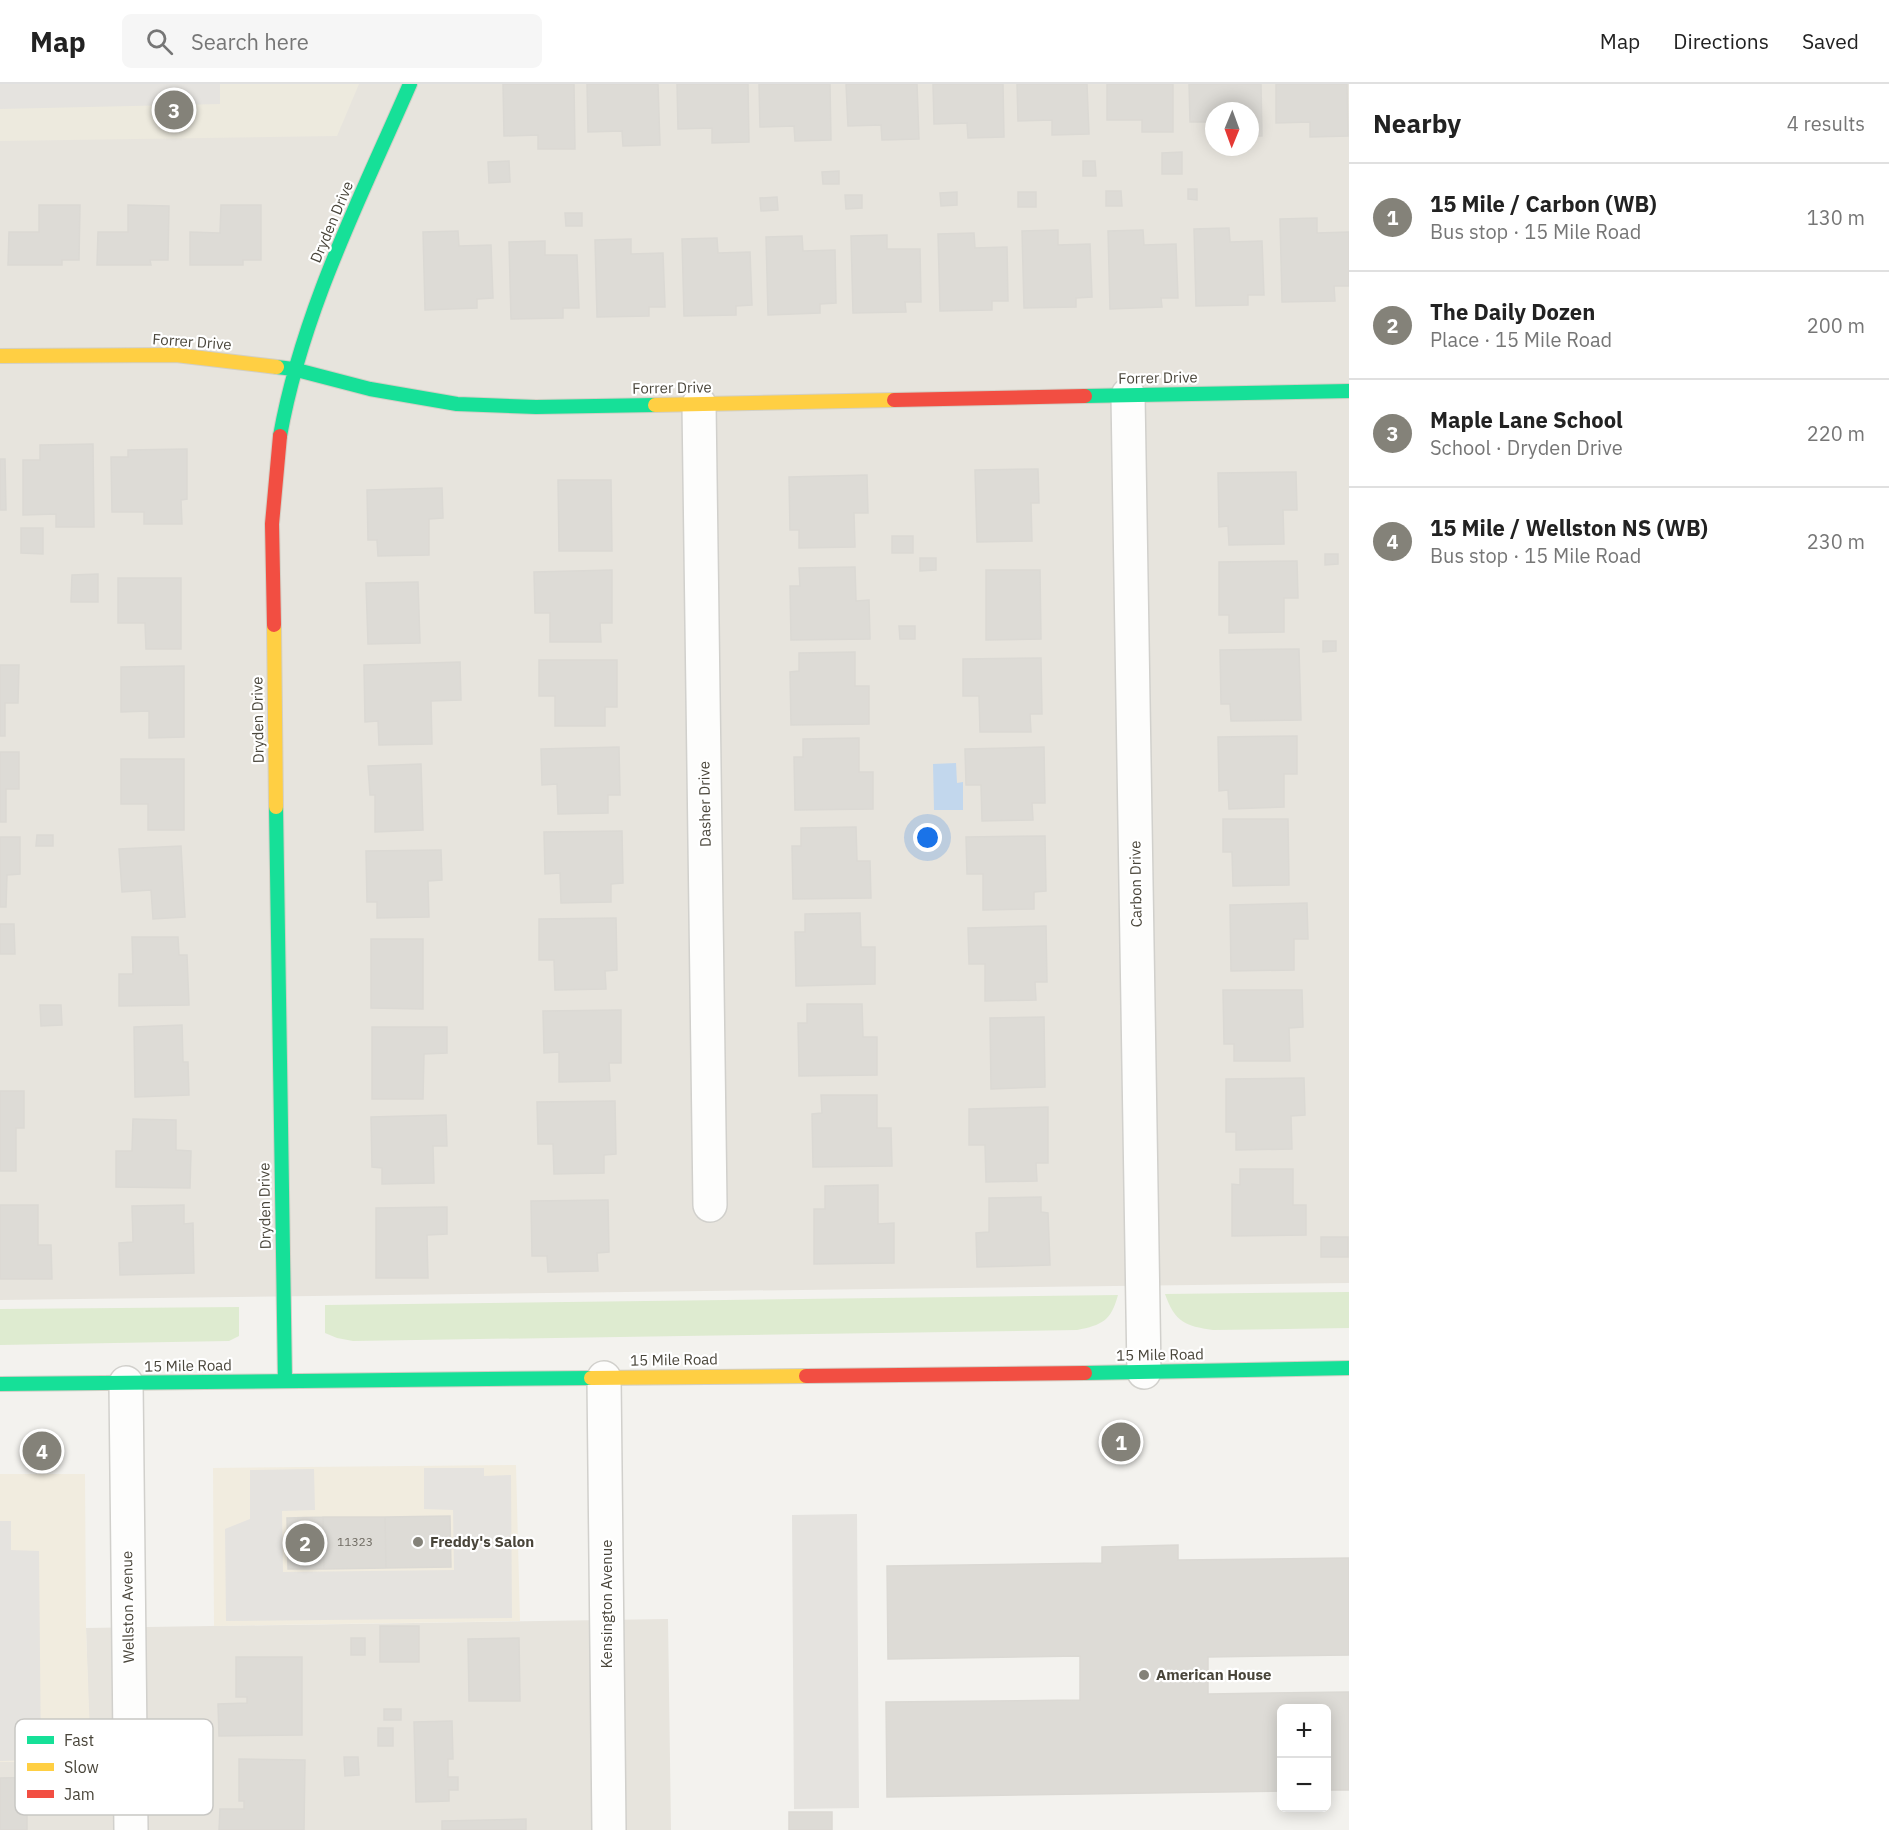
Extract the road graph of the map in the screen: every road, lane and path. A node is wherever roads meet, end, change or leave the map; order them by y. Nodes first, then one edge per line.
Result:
1 (410, 84) edge
2 (0, 356) edge
3 (293, 369) junction
4 (1349, 391) edge
5 (1128, 395) junction
6 (699, 404) junction
7 (710, 1204) dead end
8 (1349, 1368) edge
9 (1144, 1372) junction
10 (604, 1378) junction
11 (285, 1381) junction
12 (126, 1383) junction
13 (0, 1384) edge
14 (130, 1719) edge
15 (131, 1815) edge
16 (131, 1830) edge
17 (609, 1830) edge

1 - 3 street, Dryden Drive
2 - 3 street, Forrer Drive
3 - 6 street, Forrer Drive
3 - 11 street, Dryden Drive
4 - 5 street, Forrer Drive
5 - 6 street, Forrer Drive
5 - 9 street, Carbon Drive
6 - 7 street, Dasher Drive
8 - 9 street, 15 Mile Road
9 - 10 street, 15 Mile Road
10 - 11 street, 15 Mile Road
10 - 17 street, Kensington Avenue
11 - 12 street, 15 Mile Road
12 - 13 street, 15 Mile Road
12 - 14 street, Wellston Avenue
15 - 16 street, Wellston Avenue

